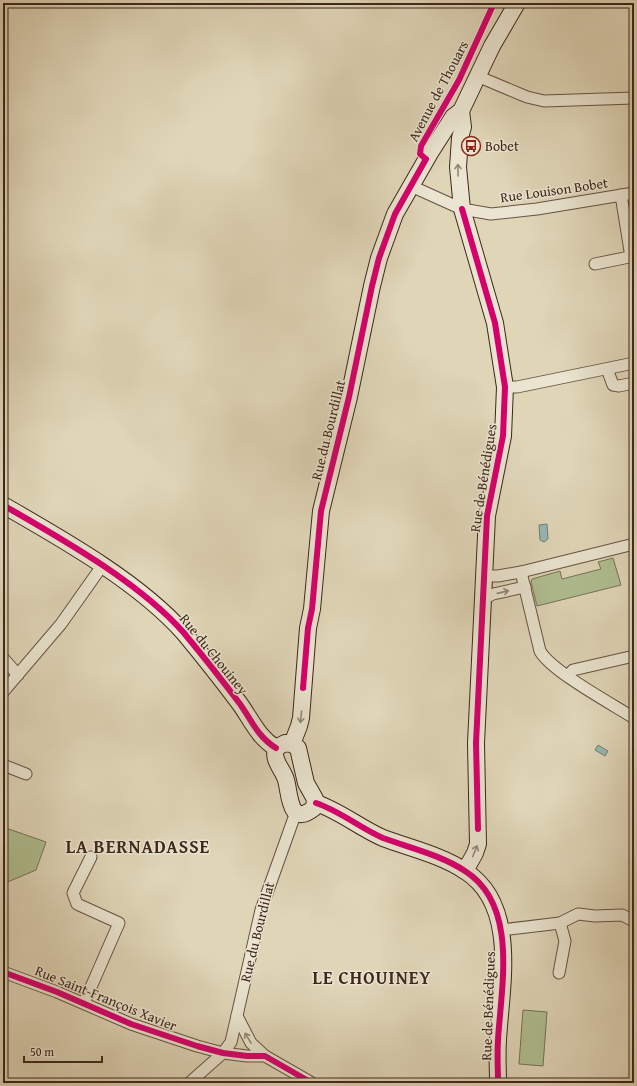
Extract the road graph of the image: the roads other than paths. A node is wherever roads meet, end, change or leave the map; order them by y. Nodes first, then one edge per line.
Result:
1 (517, 3) edge
2 (477, 76) junction
3 (634, 98) edge
4 (462, 111) junction
5 (411, 186) junction
6 (634, 193) edge
7 (621, 196) junction
8 (462, 209) junction
9 (632, 257) edge
10 (595, 264) dead end
11 (634, 363) edge
12 (607, 369) junction
13 (634, 383) edge
14 (505, 387) junction
15 (3, 506) edge
16 (634, 544) edge
17 (102, 566) junction
18 (521, 572) junction
19 (484, 576) junction
20 (524, 587) junction
21 (483, 599) junction
22 (634, 656) edge
23 (3, 658) edge
24 (18, 674) junction
25 (568, 676) junction
26 (3, 692) edge
27 (634, 718) edge
28 (292, 744) junction
29 (276, 748) junction
30 (3, 765) edge
31 (26, 774) dead end
32 (316, 803) junction
33 (296, 812) junction
34 (91, 857) dead end
35 (464, 871) junction
36 (634, 922) edge
37 (560, 923) junction
38 (501, 930) junction
39 (3, 972) edge
40 (559, 973) dead end
41 (84, 1004) junction
42 (236, 1016) junction
43 (223, 1053) junction
44 (265, 1056) junction
45 (189, 1083) edge
46 (312, 1083) edge
47 (498, 1083) edge

1 - 2 street, Avenue de Thouars
2 - 3 street
2 - 4 street, Avenue de Thouars
4 - 5 street, Avenue de Thouars
8 -> 4 street, Rue de Bénédigues
5 - 8 street, Rue Louison Bobet
5 -> 28 street, Rue du Bourdillat
6 - 7 street, Rue Louison Bobet
7 - 8 street, Rue Louison Bobet
7 - 9 street
8 - 14 street, Rue de Bénédigues
9 - 10 street
11 - 12 street
12 - 13 street
12 - 14 street
14 - 19 street, Rue de Bénédigues
15 - 17 street, Rue du Chouiney
16 - 18 street
17 - 24 street
17 - 29 street, Rue du Chouiney
18 - 19 street
18 - 20 street
19 - 21 street, Rue de Bénédigues
21 -> 20 street
20 - 25 street
35 -> 21 street, Rue de Bénédigues
22 - 25 street
23 - 24 street
24 - 26 street
25 - 27 street
28 - 29 street
28 - 32 street
29 - 33 street
30 - 31 street
32 - 33 street
32 - 35 street
33 - 42 street, Rue du Bourdillat
34 - 41 street
35 - 38 street, Rue de Bénédigues
36 - 37 street
37 - 38 street
37 - 40 street
38 - 47 street, Rue de Bénédigues
39 - 41 street, Rue Saint-François Xavier
41 - 43 street, Rue Saint-François Xavier
42 - 43 street, Rue du Bourdillat
44 -> 42 street, Rue Saint-François Xavier
43 - 44 street, Rue Saint-François Xavier
43 - 45 street
44 - 46 street, Rue Saint-François Xavier

